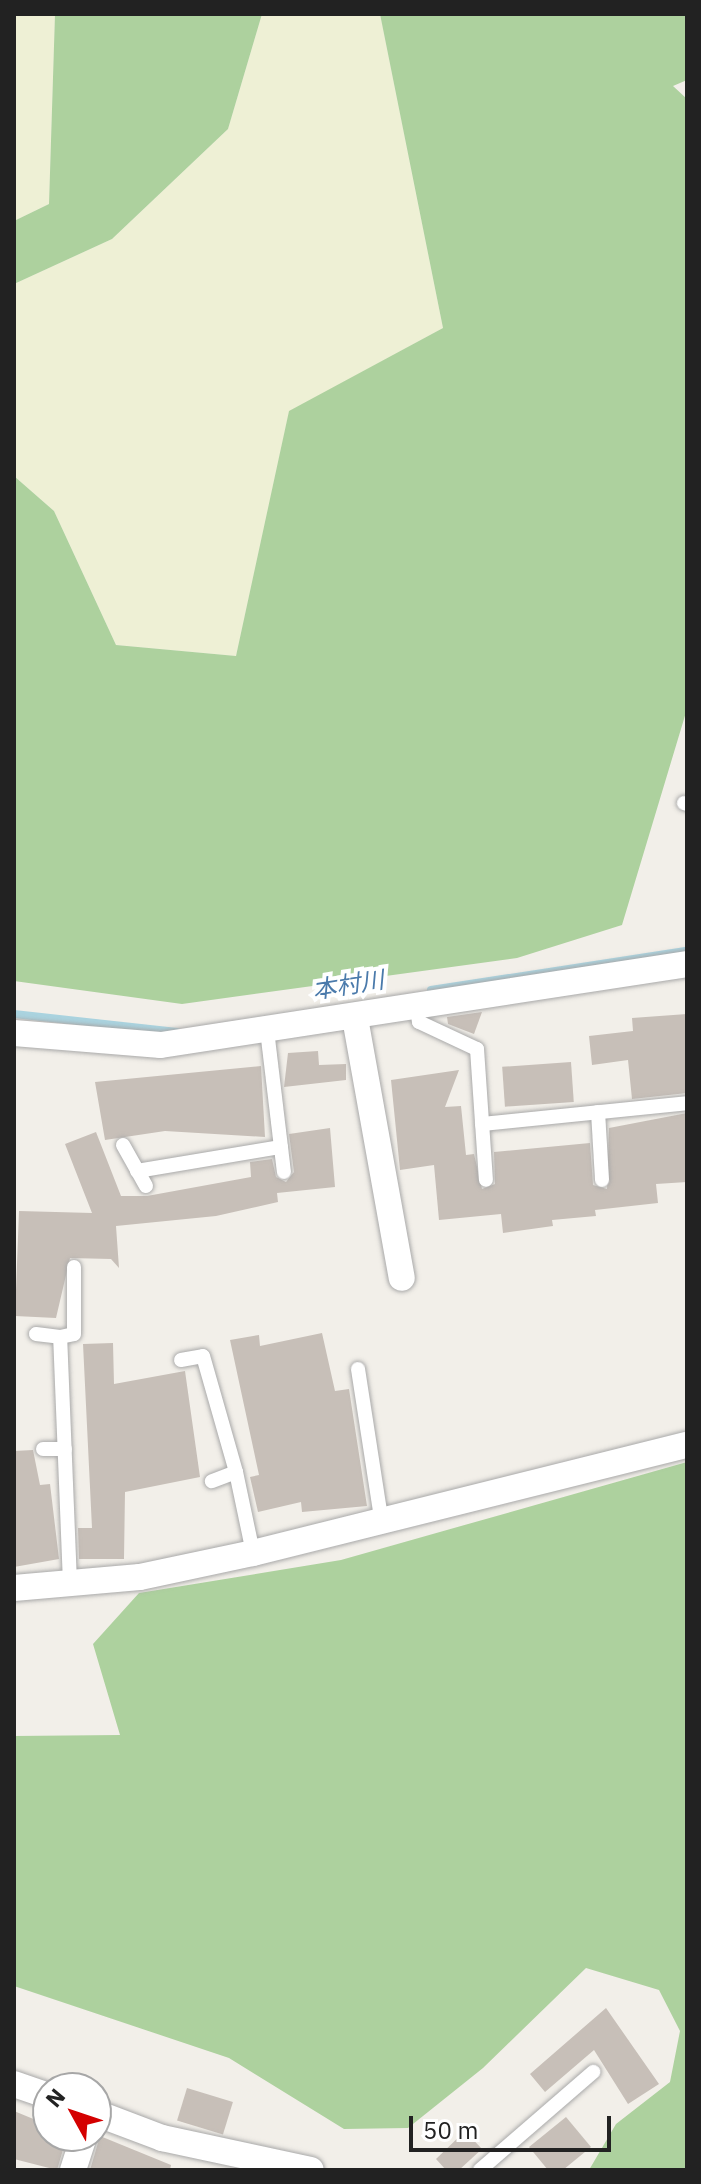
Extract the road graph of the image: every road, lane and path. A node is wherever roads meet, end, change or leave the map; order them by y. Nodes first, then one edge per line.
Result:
1 (687, 964) edge
2 (417, 1008) junction
3 (355, 1018) junction
4 (267, 1030) junction
5 (14, 1033) edge
6 (687, 1103) edge
7 (598, 1112) junction
8 (482, 1124) junction
9 (123, 1145) dead end
10 (281, 1147) junction
11 (137, 1171) junction
12 (284, 1172) dead end
13 (486, 1180) dead end
14 (602, 1180) dead end
15 (146, 1186) dead end
16 (74, 1267) dead end
17 (402, 1278) dead end
18 (36, 1334) dead end
19 (60, 1337) junction
20 (181, 1360) dead end
21 (358, 1369) dead end
22 (687, 1445) edge
23 (43, 1449) dead end
24 (65, 1449) junction
25 (236, 1472) junction
26 (212, 1481) dead end
27 (381, 1518) junction
28 (253, 1553) junction
29 (70, 1583) junction
30 (14, 1588) edge
31 (593, 2072) dead end
32 (112, 2119) edge
33 (247, 2165) edge
34 (311, 2170) edge
35 (480, 2170) edge

1 - 2 street
2 - 3 street
2 - 8 lane
3 - 4 street
3 - 17 street
4 - 5 street
4 - 10 lane
6 - 7 lane
7 - 8 lane
7 - 14 lane
8 - 13 lane
9 - 11 lane
10 - 11 lane
10 - 12 lane
11 - 15 lane
16 - 19 lane
18 - 19 lane
19 - 24 lane
20 - 25 lane
21 - 27 lane
22 - 27 street
23 - 24 lane
24 - 29 lane
25 - 26 lane
25 - 28 lane
27 - 28 street
28 - 29 street
29 - 30 street
31 - 35 lane
32 - 33 street
33 - 34 street

